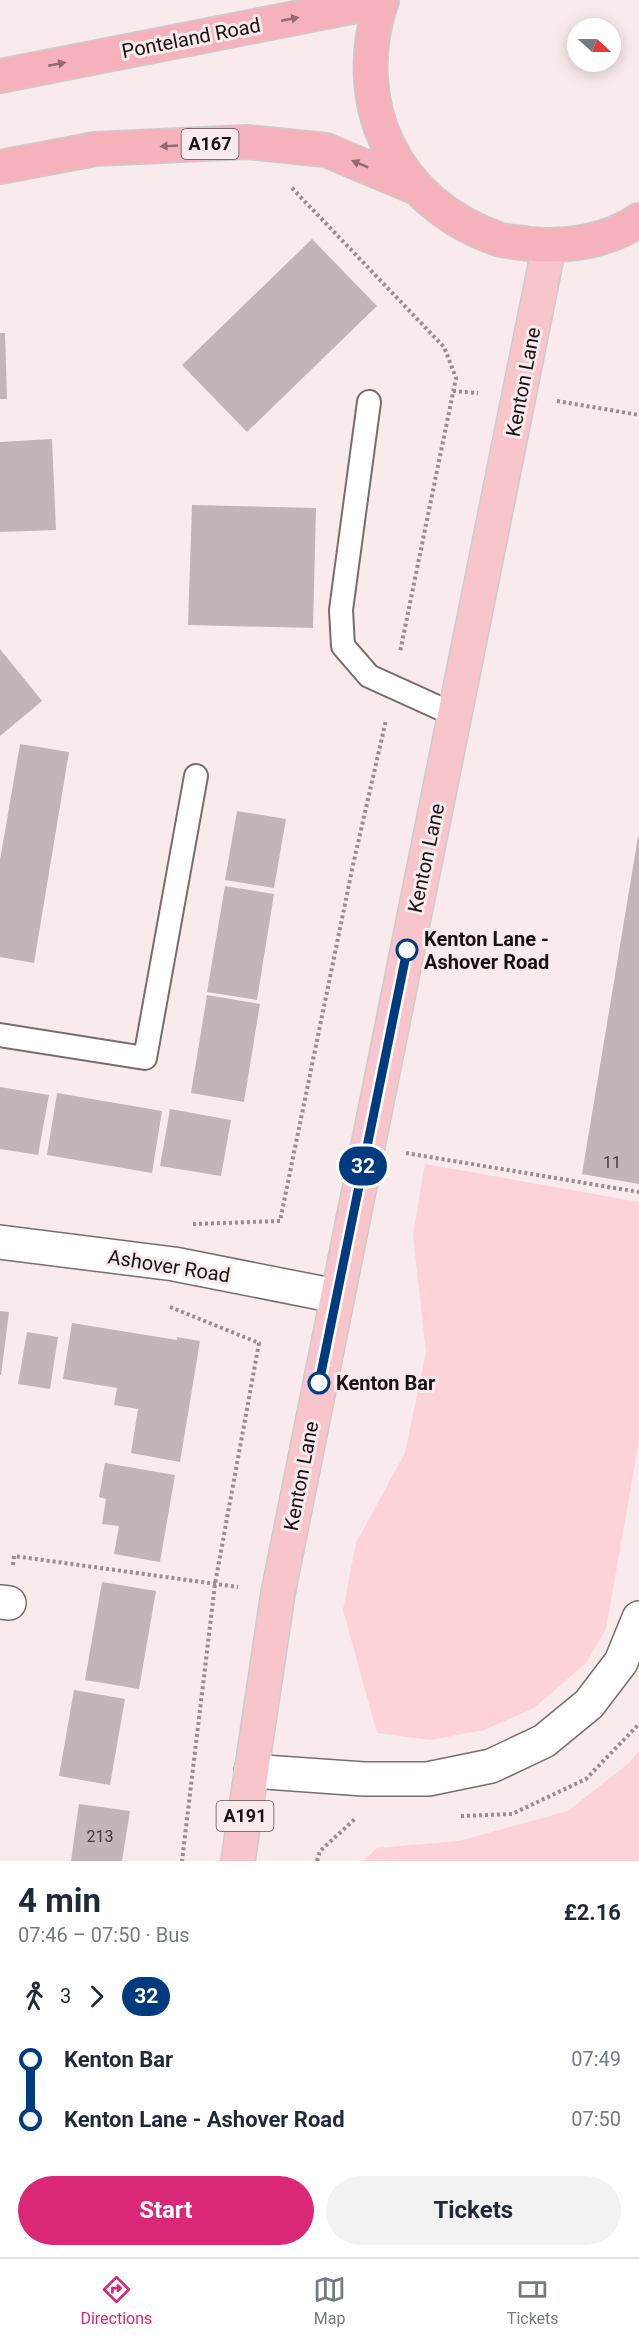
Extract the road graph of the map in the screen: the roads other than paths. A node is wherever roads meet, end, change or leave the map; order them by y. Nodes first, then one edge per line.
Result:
1 (382, 1) edge
2 (0, 76) edge
3 (0, 166) edge
4 (414, 187) junction
5 (639, 220) edge
6 (549, 246) junction
7 (369, 402) dead end
8 (455, 715) junction
9 (196, 776) dead end
10 (0, 1035) edge
11 (0, 1242) edge
12 (336, 1296) junction
13 (639, 1618) edge
14 (251, 1771) junction
15 (238, 1861) edge

2 -> 1 highway, Ponteland Road / A167
1 - 4 highway, A167
4 -> 3 highway, A167
4 - 6 highway, A167
5 - 6 highway, A167
6 - 8 main road, Kenton Lane / A191
7 - 8 lane
8 - 12 main road, Kenton Lane / A191
9 - 10 lane
11 - 12 street, Ashover Road
12 - 14 main road, Kenton Lane / A191
13 - 14 street
14 - 15 main road, Kenton Lane / A191

